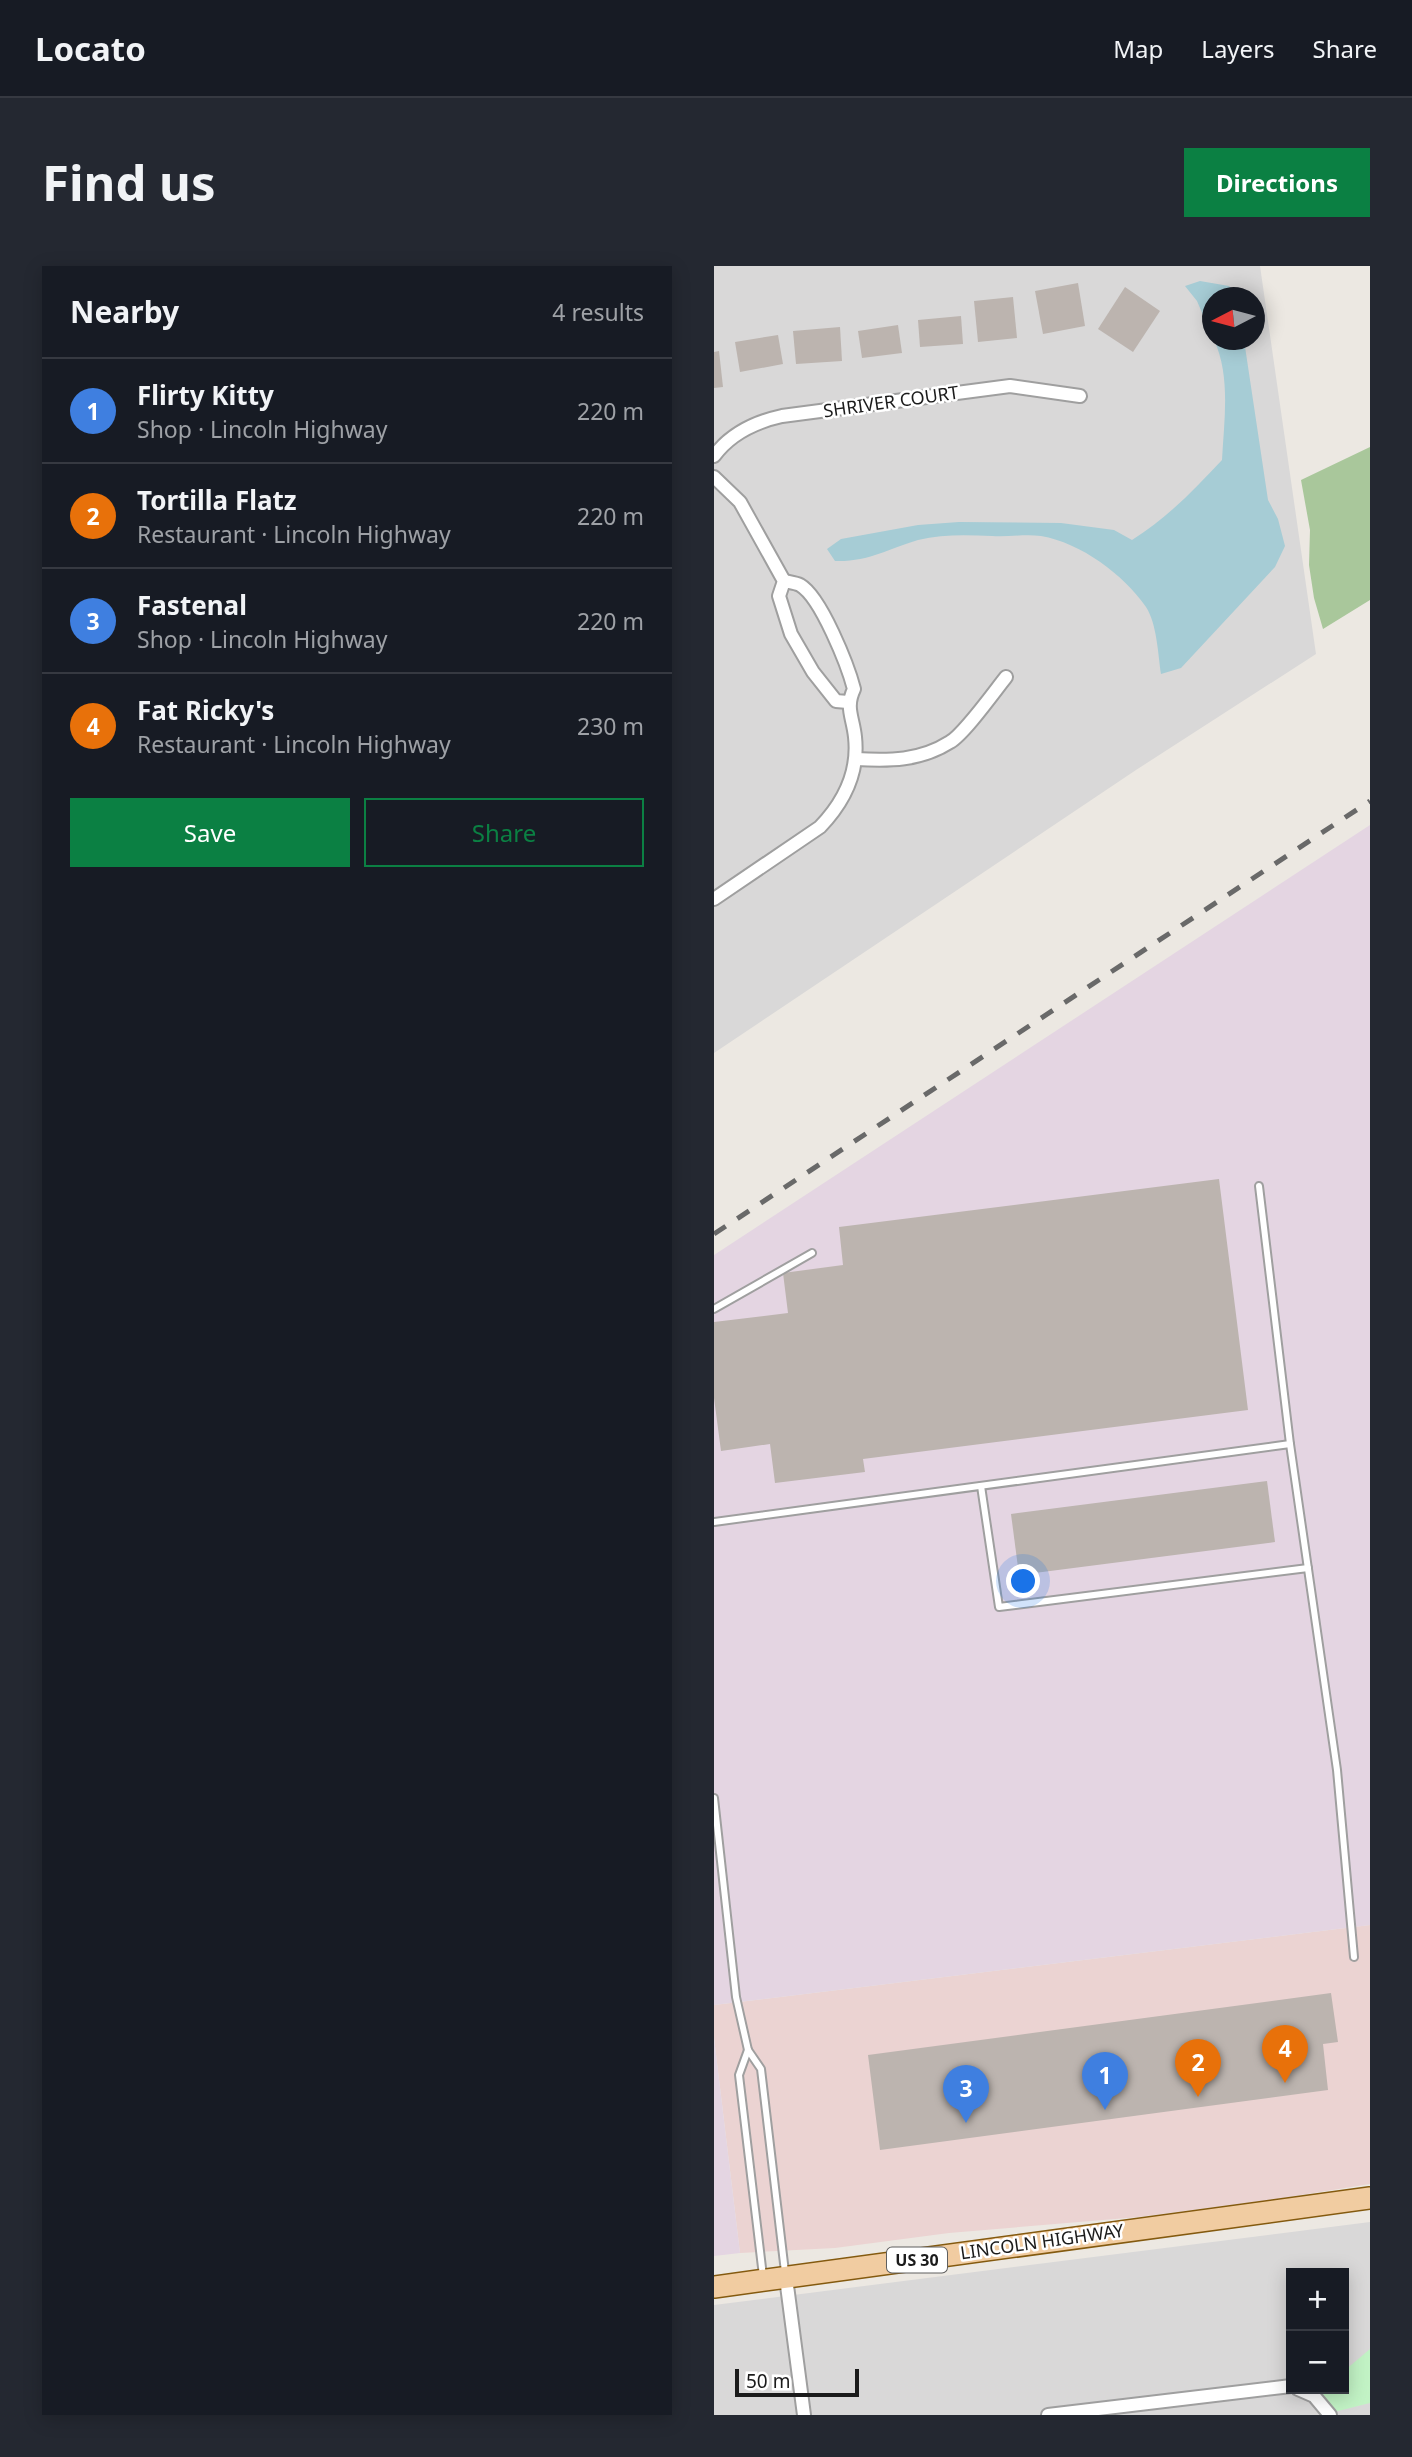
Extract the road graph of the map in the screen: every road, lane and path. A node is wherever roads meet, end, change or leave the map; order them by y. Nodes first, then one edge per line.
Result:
1 (1080, 396) dead end
2 (714, 456) edge
3 (714, 477) edge
4 (784, 581) junction
5 (1006, 677) dead end
6 (848, 702) junction
7 (856, 759) junction
8 (714, 899) edge
9 (1259, 1186) dead end
10 (812, 1253) dead end
11 (714, 1309) edge
12 (1290, 1444) junction
13 (981, 1486) junction
14 (714, 1522) edge
15 (1308, 1568) junction
16 (714, 1798) edge
17 (1354, 1957) dead end
18 (748, 2050) junction
19 (1370, 2198) edge
20 (786, 2278) junction
21 (764, 2280) junction
22 (714, 2287) edge
23 (1286, 2387) edge
24 (1309, 2394) edge
25 (1080, 2413) edge
26 (804, 2415) edge
27 (1048, 2415) edge
28 (1330, 2415) edge

1 - 2 street, SHRIVER COURT
3 - 4 street
4 - 6 street
4 - 6 street
5 - 7 street
6 - 7 street
7 - 8 street
9 - 12 lane
10 - 11 lane
12 - 13 lane
12 - 15 lane
13 - 14 lane
13 - 15 lane
15 - 17 lane
16 - 18 lane
18 - 20 lane
18 - 21 lane
19 - 20 main road, LINCOLN HIGHWAY / US 30
20 - 21 main road, LINCOLN HIGHWAY / US 30
20 - 26 street
21 - 22 main road, LINCOLN HIGHWAY / US 30
23 - 25 street
24 - 28 street
25 - 27 street

